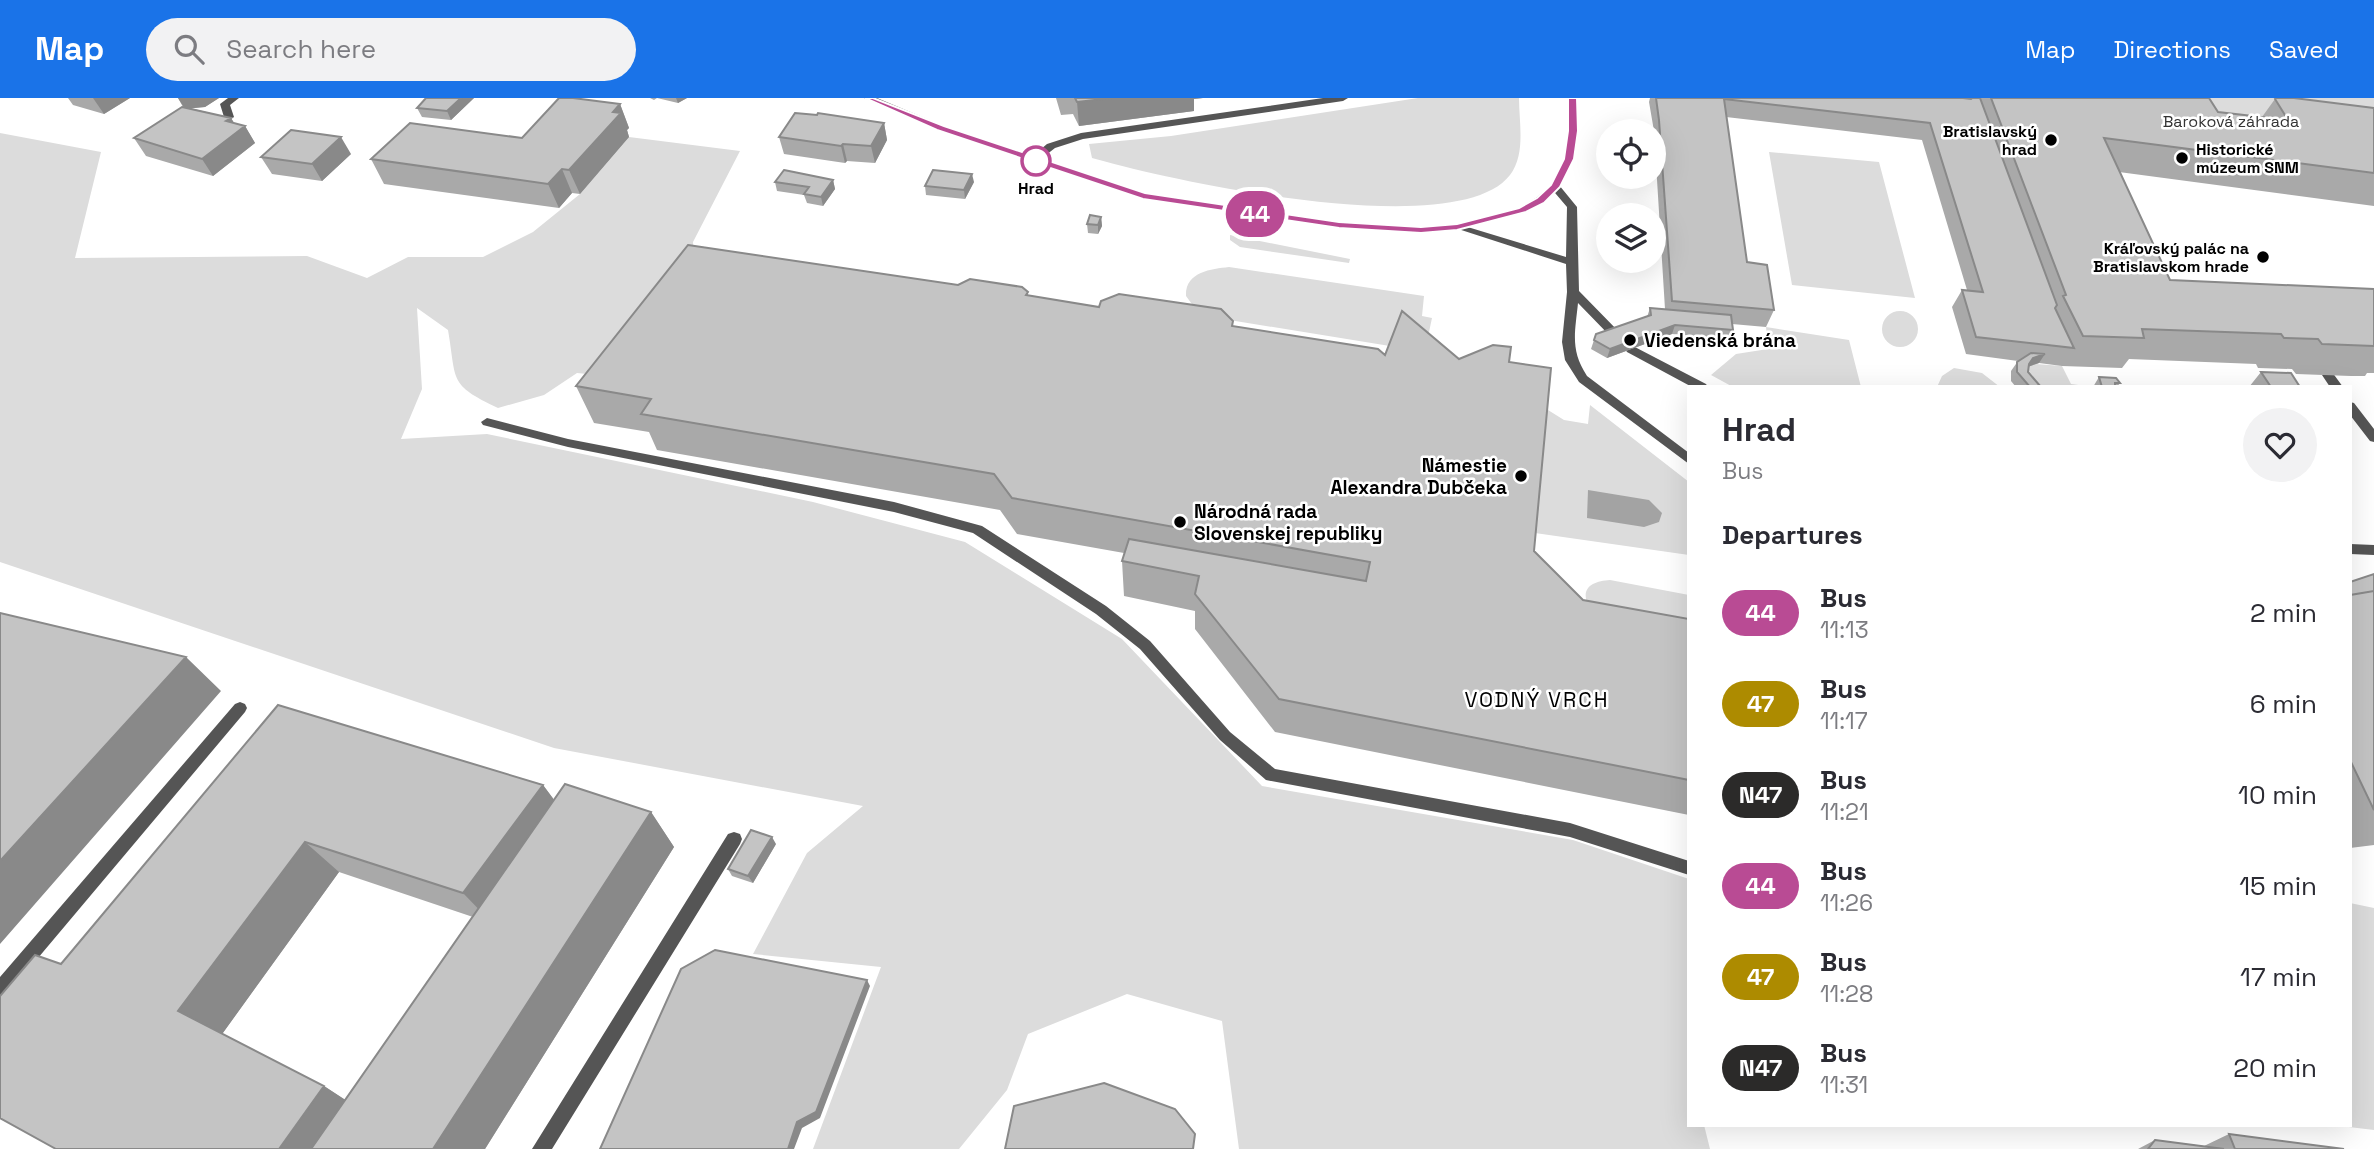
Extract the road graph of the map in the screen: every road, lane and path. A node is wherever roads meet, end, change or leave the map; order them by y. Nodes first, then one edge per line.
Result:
1 (234, 98) edge
2 (869, 98) edge
3 (1257, 98) edge
4 (1343, 98) edge
5 (1572, 98) edge
6 (1256, 112) junction
7 (229, 117) edge
8 (1033, 160) junction
9 (1555, 187) junction
10 (1457, 227) junction
11 (1571, 262) junction
12 (1573, 292) junction
13 (1616, 335) edge
14 (1631, 349) edge
15 (2328, 375) edge
16 (1698, 385) edge
17 (2336, 385) edge
18 (2352, 409) edge
19 (487, 422) dead end
20 (2374, 438) edge
21 (1687, 458) edge
22 (2352, 549) edge
23 (2374, 550) edge
24 (240, 708) dead end
25 (734, 839) dead end
26 (1687, 867) edge
27 (0, 990) edge
28 (541, 1149) edge

1 - 7 street
2 - 8 street
3 - 6 street
4 - 6 street
5 - 9 street
6 - 8 street
8 - 10 street
9 - 10 street
9 - 11 street
10 - 11 street
11 - 12 street
12 - 13 street
12 - 21 street
14 - 16 street
15 - 17 street
18 - 20 street
19 - 26 street
22 - 23 street
24 - 27 street
25 - 28 street

